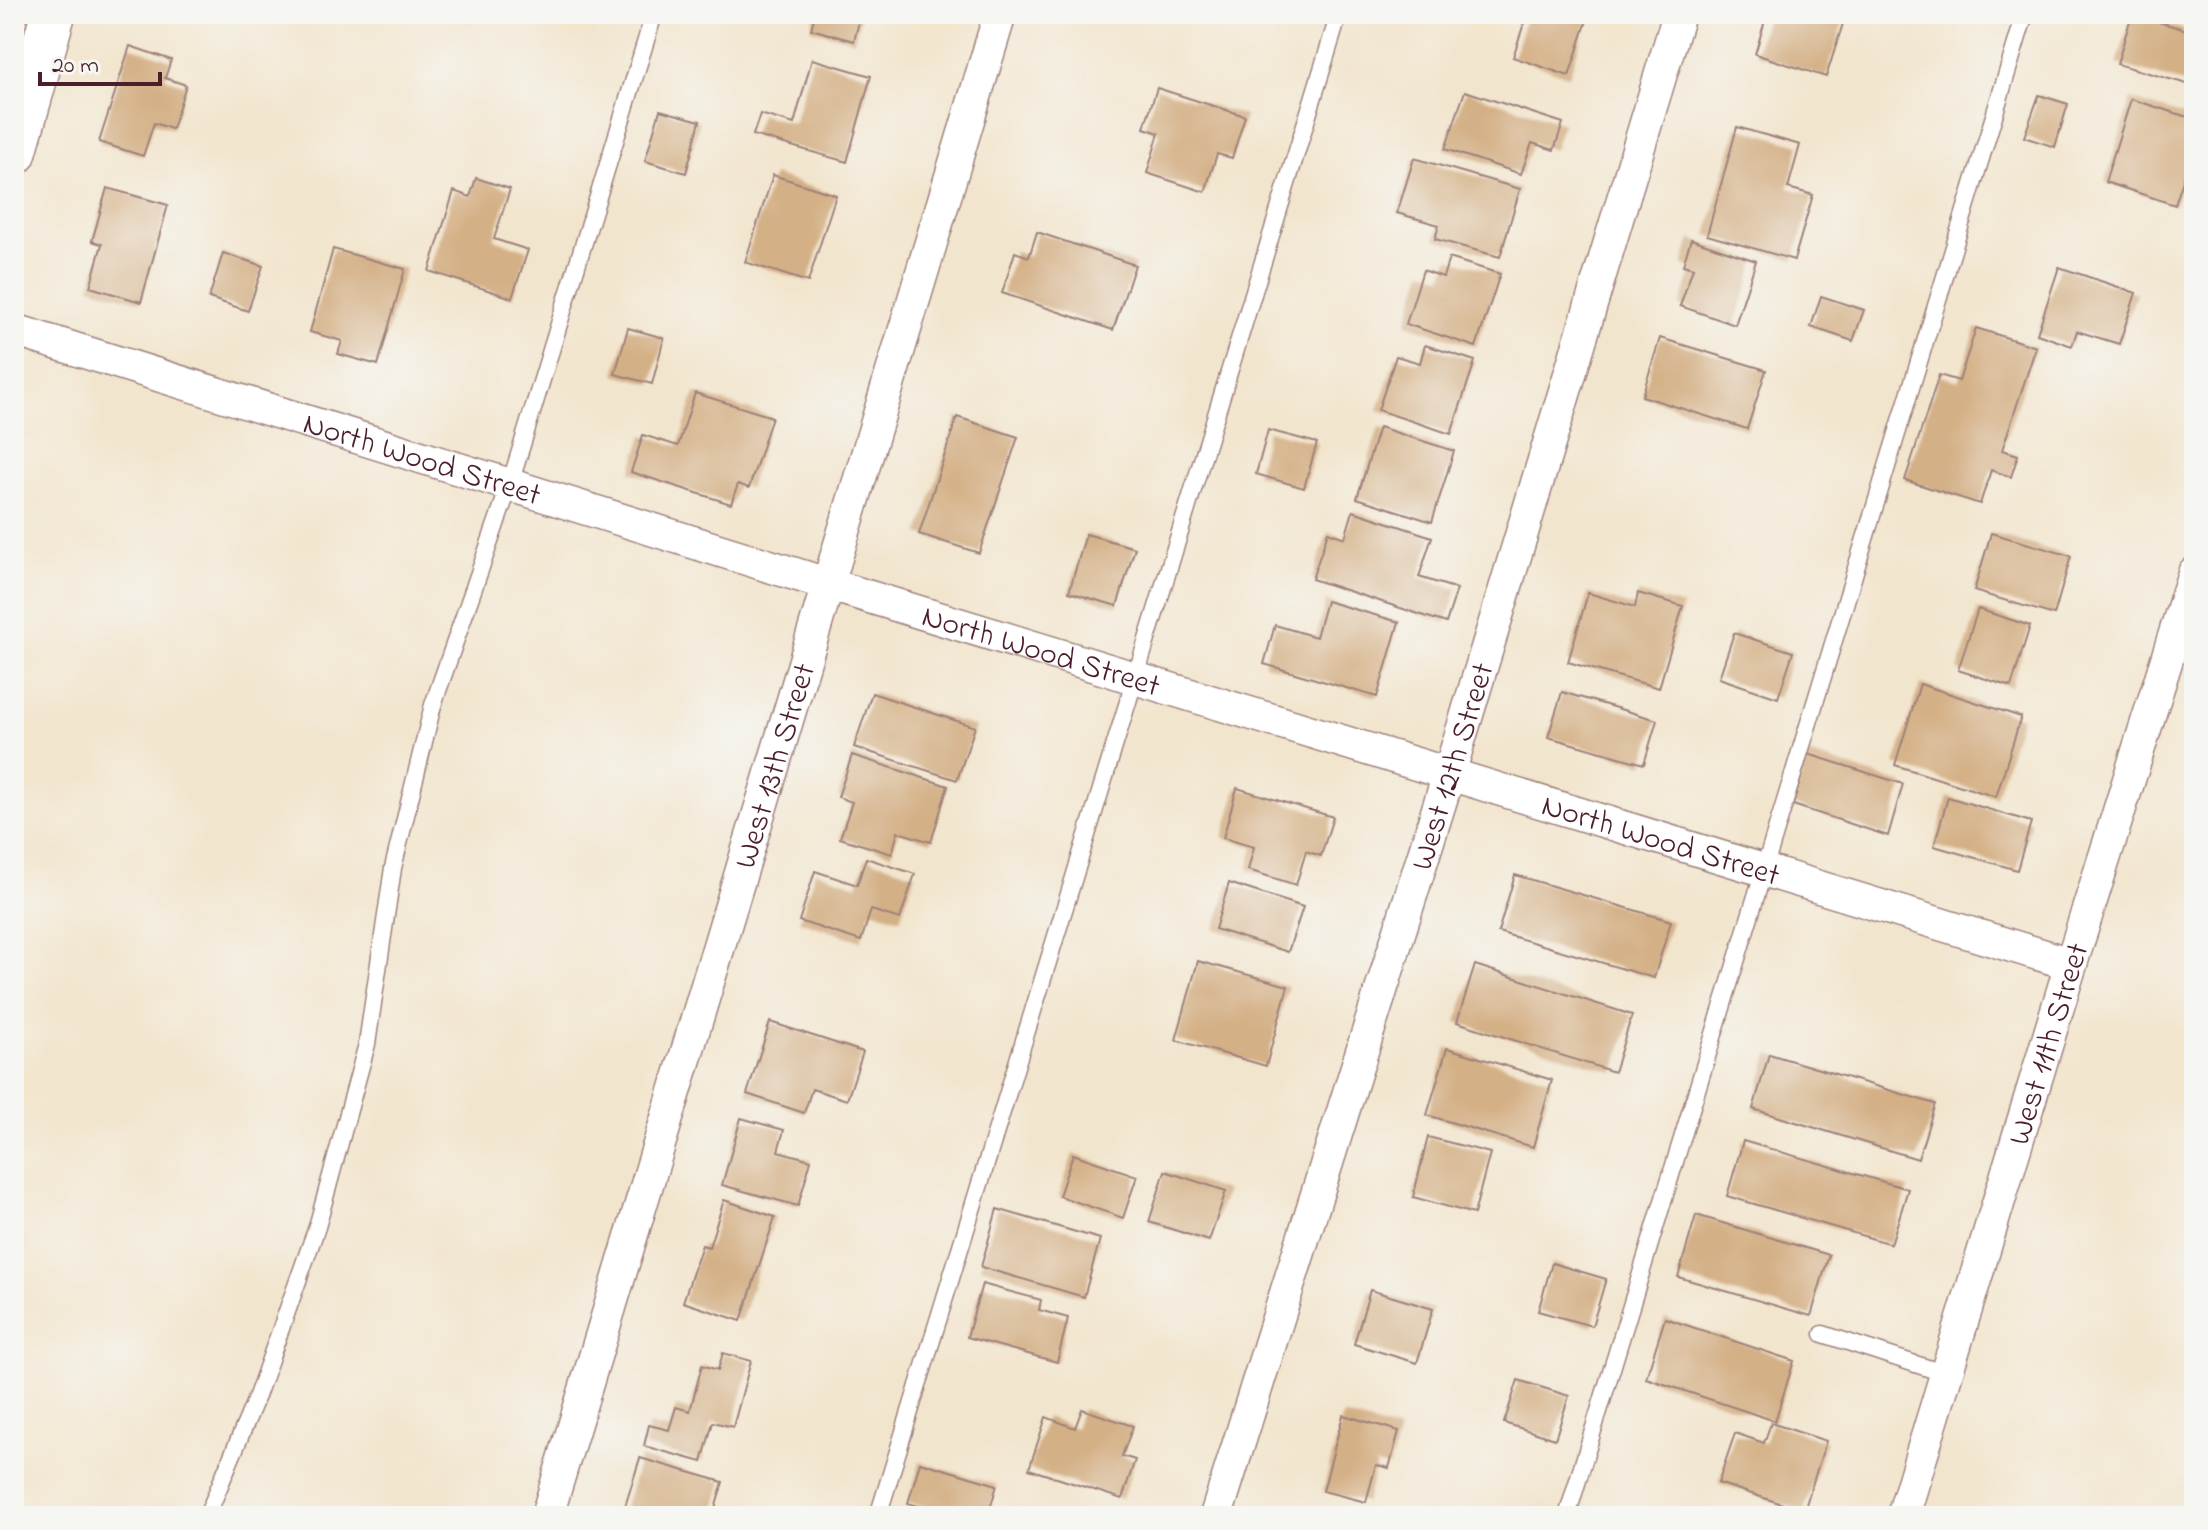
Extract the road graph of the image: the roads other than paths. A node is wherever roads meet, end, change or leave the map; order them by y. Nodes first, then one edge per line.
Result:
1 (53, 14) edge
2 (654, 14) edge
3 (1000, 14) edge
4 (1339, 14) edge
5 (1679, 14) edge
6 (2025, 14) edge
7 (14, 153) edge
8 (14, 330) edge
9 (510, 484) junction
10 (2194, 573) edge
11 (827, 584) junction
12 (1135, 678) junction
13 (1449, 774) junction
14 (1764, 870) junction
15 (2071, 964) junction
16 (1823, 1334) dead end
17 (1946, 1374) junction
18 (207, 1516) edge
19 (547, 1516) edge
20 (878, 1516) edge
21 (1216, 1516) edge
22 (1567, 1516) edge
23 (1903, 1516) edge

1 - 7 street
2 - 9 lane
3 - 11 street, West 13th Street
4 - 12 lane
5 - 13 street, West 12th Street
6 - 14 lane
8 - 9 street, North Wood Street
9 - 11 street, North Wood Street
9 - 18 lane
10 - 15 street, West 11th Street
11 - 12 street, North Wood Street
11 - 19 street, West 13th Street
12 - 13 street, North Wood Street
12 - 20 lane
13 - 14 street, North Wood Street
13 - 21 street, West 12th Street
14 - 15 street, North Wood Street
14 - 22 lane
15 - 17 street, West 11th Street
16 - 17 lane
17 - 23 street, West 11th Street

